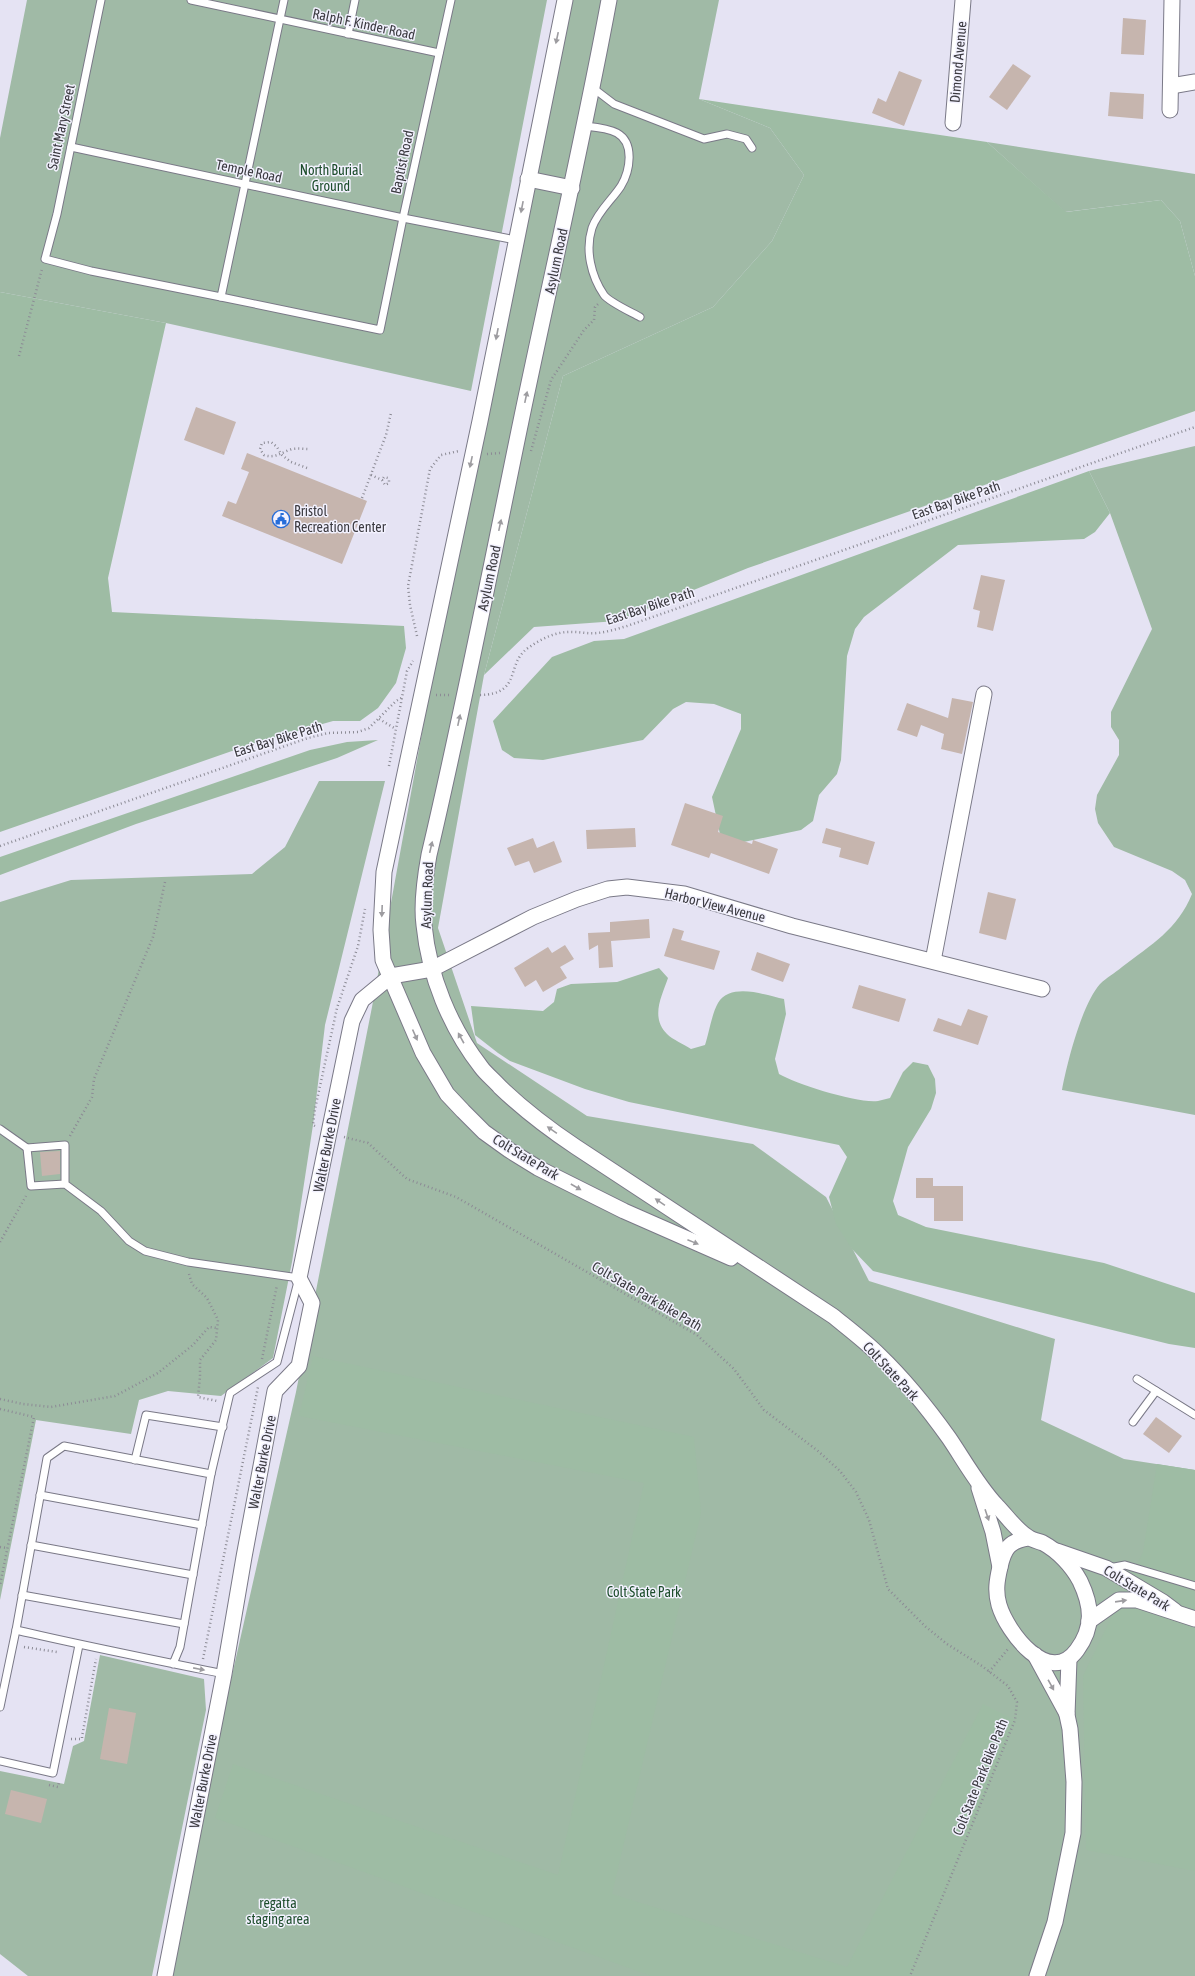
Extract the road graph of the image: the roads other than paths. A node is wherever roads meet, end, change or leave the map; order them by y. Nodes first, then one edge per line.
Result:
1 (101, 0) edge
2 (191, 0) edge
3 (284, 0) edge
4 (355, 0) edge
5 (451, 0) edge
6 (565, 0) edge
7 (609, 0) edge
8 (963, 0) edge
9 (1172, 0) edge
10 (206, 2) edge
11 (280, 20) junction
12 (348, 34) junction
13 (439, 53) junction
14 (1195, 82) edge
15 (1171, 86) junction
16 (593, 88) junction
17 (1170, 110) dead end
18 (953, 124) dead end
19 (584, 126) junction
20 (70, 147) junction
21 (752, 148) dead end
22 (528, 180) junction
23 (246, 183) junction
24 (572, 188) junction
25 (403, 218) junction
26 (516, 240) junction
27 (221, 297) junction
28 (640, 317) dead end
29 (984, 694) dead end
30 (933, 961) junction
31 (432, 969) junction
32 (391, 976) junction
33 (1042, 989) dead end
34 (0, 1129) edge
35 (27, 1148) junction
36 (65, 1184) junction
37 (299, 1278) junction
38 (785, 1286) junction
39 (1137, 1379) dead end
40 (1156, 1391) junction
41 (1195, 1415) edge
42 (1132, 1422) dead end
43 (223, 1427) junction
44 (135, 1460) junction
45 (211, 1474) junction
46 (975, 1477) junction
47 (40, 1495) junction
48 (202, 1525) junction
49 (1028, 1538) junction
50 (31, 1545) junction
51 (1053, 1549) junction
52 (1000, 1568) junction
53 (1106, 1568) junction
54 (193, 1575) junction
55 (1195, 1586) edge
56 (22, 1595) junction
57 (1175, 1611) junction
58 (1195, 1619) edge
59 (1089, 1621) junction
60 (184, 1624) junction
61 (16, 1630) junction
62 (78, 1644) junction
63 (1035, 1655) junction
64 (1069, 1659) junction
65 (173, 1664) junction
66 (224, 1674) junction
67 (0, 1707) edge
68 (1067, 1715) junction
69 (0, 1761) edge
70 (165, 1976) edge
71 (1037, 1976) edge

1 - 20 lane, Saint Mary Street
2 - 10 lane, Ralph F. Kinder Road
3 - 11 lane
4 - 12 lane
5 - 13 lane, Baptist Road
6 -> 22 street
7 - 16 street, Asylum Road
8 - 18 street, Dimond Avenue
9 - 15 street
10 - 11 lane, Ralph F. Kinder Road
11 - 12 lane, Ralph F. Kinder Road
11 - 23 lane
12 - 13 lane, Ralph F. Kinder Road
13 - 25 lane, Baptist Road
14 - 15 street
15 - 17 street
16 - 19 street, Asylum Road
16 - 21 lane
19 - 24 street, Asylum Road
19 - 28 lane
20 - 23 lane, Temple Road
20 - 27 lane, Saint Mary Street
22 - 24 street
22 -> 26 street
23 - 25 lane, Temple Road
23 - 27 lane
31 -> 24 street, Asylum Road
25 - 26 lane, Temple Road
25 - 27 lane, Baptist Road
26 -> 32 street, Colt State Park
29 - 30 street
30 - 31 street, Harbor View Avenue
30 - 33 street, Harbor View Avenue
31 - 32 street, Harbor View Avenue
38 -> 31 street, Colt State Park
32 - 37 street, Walter Burke Drive
32 -> 38 street, Colt State Park
34 - 35 lane
35 - 36 lane
35 - 36 lane
36 - 37 lane
37 - 43 lane
37 - 66 street, Walter Burke Drive
38 - 46 street, Colt State Park
39 - 40 lane
40 - 41 lane
40 - 42 lane
43 - 44 lane
43 - 45 lane
44 - 45 lane
44 - 47 lane
45 - 48 lane
46 - 49 street, Colt State Park
46 -> 52 street, Colt State Park
47 - 48 lane
47 - 50 lane
48 - 54 lane
49 - 51 street, Colt State Park
49 - 52 street, Colt State Park
50 - 54 lane
50 - 56 lane
51 - 53 street, Colt State Park
51 - 59 street, Colt State Park
52 - 63 street, Colt State Park
53 - 55 lane
53 - 57 street, Colt State Park
54 - 60 lane
56 - 60 lane
56 - 61 lane
57 - 58 street, Colt State Park
59 -> 57 street, Colt State Park
59 - 64 street, Colt State Park
60 - 65 lane
61 - 62 lane
61 - 67 lane
62 - 65 lane
62 - 69 lane
63 - 64 street, Colt State Park
63 -> 68 street
64 - 68 street
65 -> 66 lane
66 - 70 street, Walter Burke Drive
68 - 71 street

